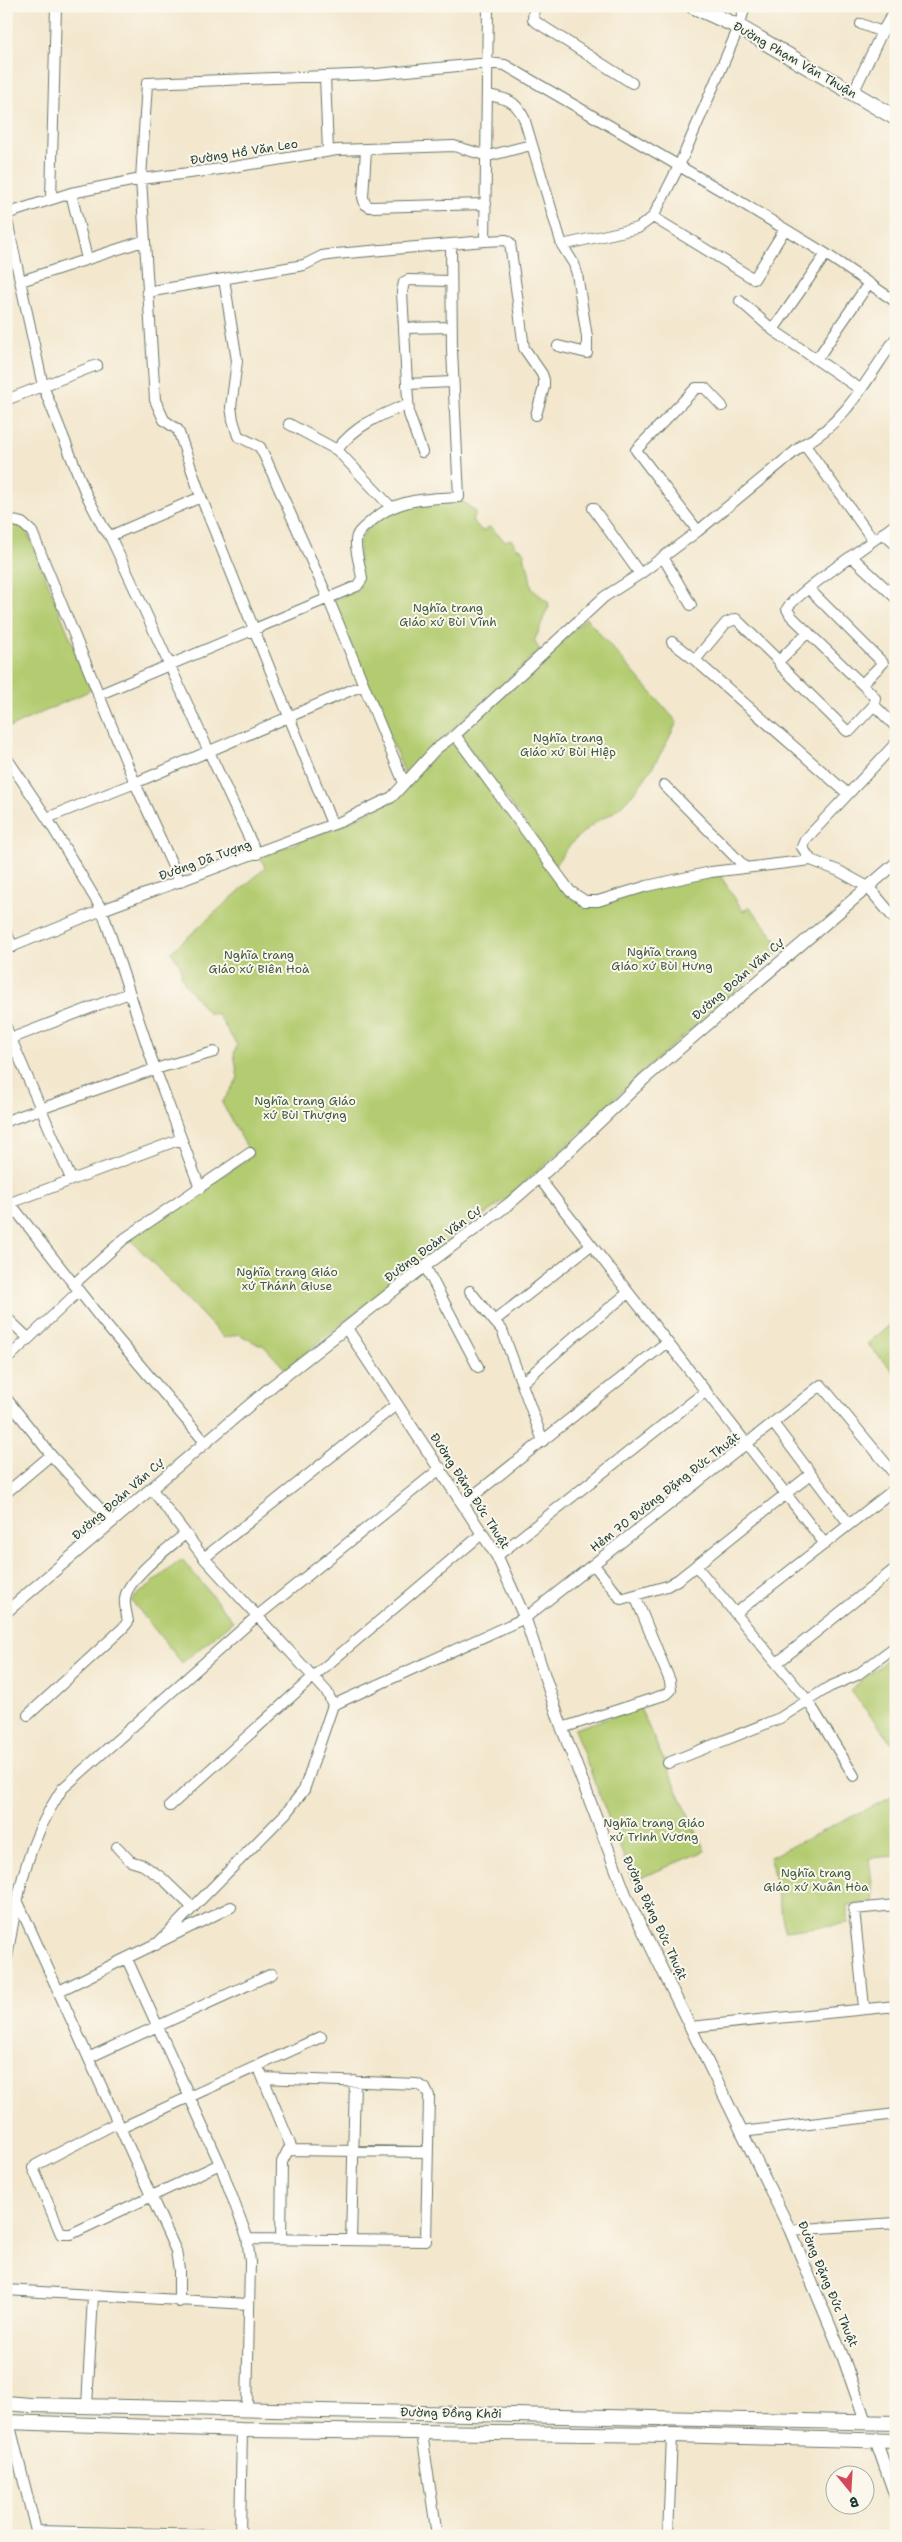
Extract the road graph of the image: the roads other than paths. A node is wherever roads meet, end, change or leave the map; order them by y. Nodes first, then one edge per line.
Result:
1 (56, 6) edge
2 (488, 6) edge
3 (534, 6) edge
4 (693, 6) edge
5 (745, 6) edge
6 (895, 10) edge
7 (861, 24) dead end
8 (740, 28) junction
9 (882, 32) junction
10 (488, 63) junction
11 (325, 77) junction
12 (632, 83) dead end
13 (853, 93) junction
14 (488, 95) junction
15 (896, 118) edge
16 (531, 145) junction
17 (366, 150) junction
18 (328, 151) junction
19 (488, 156) junction
20 (679, 166) junction
21 (141, 179) junction
22 (71, 193) junction
23 (51, 199) junction
24 (486, 204) junction
25 (6, 215) edge
26 (653, 217) junction
27 (785, 229) junction
28 (143, 241) junction
29 (485, 241) junction
30 (451, 244) junction
31 (562, 245) junction
32 (826, 254) junction
33 (87, 259) junction
34 (224, 279) junction
35 (21, 281) junction
36 (451, 281) junction
37 (869, 283) junction
38 (147, 292) junction
39 (740, 301) dead end
40 (896, 302) edge
41 (452, 326) junction
42 (404, 328) junction
43 (772, 330) junction
44 (896, 338) edge
45 (558, 346) dead end
46 (817, 359) junction
47 (97, 365) dead end
48 (453, 382) junction
49 (407, 384) junction
50 (43, 386) junction
51 (860, 389) junction
52 (6, 400) edge
53 (408, 404) junction
54 (722, 406) dead end
55 (536, 414) dead end
56 (289, 424) dead end
57 (804, 444) junction
58 (337, 450) junction
59 (422, 452) dead end
60 (201, 497) junction
61 (390, 506) junction
62 (593, 508) dead end
63 (6, 519) edge
64 (896, 524) edge
65 (698, 531) junction
66 (883, 533) junction
67 (110, 536) junction
68 (873, 540) junction
69 (896, 545) edge
70 (663, 557) junction
71 (852, 557) junction
72 (640, 574) junction
73 (809, 589) junction
74 (328, 598) junction
75 (896, 598) edge
76 (692, 604) dead end
77 (254, 630) junction
78 (808, 632) junction
79 (672, 642) dead end
80 (695, 660) junction
81 (779, 661) junction
82 (171, 663) junction
83 (862, 684) junction
84 (363, 685) junction
85 (98, 695) junction
86 (874, 705) junction
87 (288, 717) junction
88 (896, 727) edge
89 (455, 735) junction
90 (896, 743) edge
91 (208, 752) junction
92 (6, 757) edge
93 (135, 783) junction
94 (404, 783) junction
95 (664, 785) dead end
96 (848, 794) junction
97 (47, 818) junction
98 (332, 824) junction
99 (257, 854) junction
100 (811, 860) junction
101 (896, 864) edge
102 (746, 868) junction
103 (180, 882) junction
104 (868, 887) junction
105 (102, 910) junction
106 (896, 920) edge
107 (6, 932) edge
108 (9, 948) edge
109 (129, 993) junction
110 (6, 1027) edge
111 (9, 1040) edge
112 (214, 1052) dead end
113 (155, 1069) junction
114 (41, 1107) junction
115 (6, 1120) edge
116 (181, 1139) junction
117 (250, 1153) dead end
118 (539, 1178) junction
119 (71, 1179) junction
120 (200, 1188) junction
121 (7, 1202) edge
122 (592, 1245) junction
123 (425, 1266) junction
124 (76, 1288) junction
125 (470, 1291) dead end
126 (628, 1293) junction
127 (6, 1317) edge
128 (494, 1321) junction
129 (347, 1329) junction
130 (28, 1338) junction
131 (668, 1342) junction
132 (6, 1360) edge
133 (478, 1367) dead end
134 (522, 1382) junction
135 (706, 1391) junction
136 (6, 1398) edge
137 (397, 1404) junction
138 (773, 1423) junction
139 (544, 1441) junction
140 (205, 1442) junction
141 (747, 1444) junction
142 (51, 1455) junction
143 (441, 1468) junction
144 (810, 1474) junction
145 (896, 1476) edge
146 (151, 1488) junction
147 (896, 1488) edge
148 (6, 1493) edge
149 (786, 1494) junction
150 (464, 1503) junction
151 (112, 1522) junction
152 (849, 1524) junction
153 (483, 1533) junction
154 (184, 1534) junction
155 (825, 1544) junction
156 (497, 1556) junction
157 (204, 1558) junction
158 (594, 1565) junction
159 (696, 1566) junction
160 (896, 1568) edge
161 (635, 1596) junction
162 (6, 1612) edge
163 (736, 1613) junction
164 (256, 1617) junction
165 (525, 1618) junction
166 (896, 1646) edge
167 (776, 1663) junction
168 (313, 1677) junction
169 (808, 1701) junction
170 (333, 1705) junction
171 (28, 1715) dead end
172 (562, 1728) junction
173 (668, 1763) dead end
174 (854, 1776) dead end
175 (170, 1806) dead end
176 (117, 1847) dead end
177 (17, 1899) junction
178 (896, 1905) edge
179 (231, 1907) dead end
180 (193, 1908) junction
181 (156, 1945) junction
182 (127, 1959) junction
183 (6, 1964) edge
184 (272, 1974) dead end
185 (59, 1991) junction
186 (896, 2006) edge
187 (864, 2007) junction
188 (158, 2026) junction
189 (690, 2027) junction
190 (321, 2037) dead end
191 (90, 2058) junction
192 (258, 2064) junction
193 (263, 2078) junction
194 (355, 2081) junction
195 (190, 2096) junction
196 (896, 2114) edge
197 (120, 2125) junction
198 (741, 2132) junction
199 (292, 2149) junction
200 (353, 2150) junction
201 (428, 2152) junction
202 (220, 2164) junction
203 (153, 2196) junction
204 (896, 2223) edge
205 (790, 2230) junction
206 (248, 2239) junction
207 (281, 2239) junction
208 (351, 2240) junction
209 (6, 2290) edge
210 (93, 2296) junction
211 (179, 2302) junction
212 (248, 2304) junction
213 (8, 2403) edge
214 (87, 2406) junction
215 (247, 2409) junction
216 (328, 2411) junction
217 (8, 2422) edge
218 (866, 2423) junction
219 (896, 2423) edge
220 (242, 2430) junction
221 (328, 2432) junction
222 (422, 2433) junction
223 (672, 2435) junction
224 (876, 2441) junction
225 (896, 2441) edge
226 (896, 2498) edge
227 (36, 2534) edge
228 (240, 2536) edge
229 (252, 2536) edge
230 (437, 2536) edge
231 (668, 2536) edge

1 - 23 street
2 - 10 street
3 - 12 street
4 - 8 main road, Đường Phạm Văn Thuận
5 - 8 street
6 - 9 street
7 - 9 street
8 - 13 main road, Đường Phạm Văn Thuận
8 - 20 street
9 - 13 street
10 - 11 street
10 - 14 street
10 - 20 street
11 - 18 street
11 - 21 street
13 - 15 main road, Đường Phạm Văn Thuận
14 - 16 street
14 - 19 street
16 - 19 street
16 - 31 street
17 - 18 street, Đường Hồ Văn Leo
17 - 19 street, Đường Hồ Văn Leo
17 - 24 street
18 - 21 street, Đường Hồ Văn Leo
19 - 24 street
20 - 26 street
20 - 27 street
21 - 22 street, Đường Hồ Văn Leo
21 - 28 street
22 - 23 street, Đường Hồ Văn Leo
22 - 33 street
23 - 25 street, Đường Hồ Văn Leo
24 - 29 street
25 - 35 street
26 - 27 street
26 - 31 street
27 - 32 street
28 - 33 street
28 - 38 street
29 - 30 street
29 - 55 street
30 - 34 street
30 - 36 street
31 - 45 street
32 - 37 street
32 - 43 street
33 - 35 street
34 - 38 street
34 - 74 street
35 - 50 street
36 - 41 street
36 - 42 street
37 - 40 street
37 - 46 street
38 - 60 street
39 - 43 street
41 - 42 street
41 - 48 street
42 - 49 street
43 - 46 street
44 - 51 street, Đường Dã Tượng
46 - 51 street
47 - 50 street
48 - 49 street
48 - 61 street
49 - 53 street
50 - 52 street
50 - 67 street
51 - 57 street, Đường Dã Tượng
53 - 58 street
53 - 59 street
54 - 65 street
56 - 58 street
57 - 65 street, Đường Dã Tượng
57 - 68 street
58 - 61 street
60 - 67 street
60 - 77 street
61 - 74 street
62 - 72 street
63 - 85 street
64 - 66 street
65 - 70 street, Đường Dã Tượng
66 - 68 street
66 - 69 street
67 - 82 street
68 - 71 street
70 - 72 street, Đường Dã Tượng
70 - 76 street
71 - 73 street
71 - 75 street
72 - 89 street, Đường Dã Tượng
73 - 78 street
73 - 83 street
74 - 77 street
74 - 84 street
77 - 82 street
77 - 87 street
78 - 81 street
78 - 83 street
79 - 80 street
80 - 81 street
80 - 96 street
81 - 86 street
82 - 85 street
82 - 91 street
83 - 86 street
84 - 87 street
84 - 94 street
85 - 93 street
86 - 88 street
87 - 91 street
87 - 98 street
89 - 94 street, Đường Dã Tượng
89 - 102 street
90 - 96 street
91 - 93 street
91 - 99 street
92 - 97 street
93 - 97 street
93 - 103 street
94 - 98 street, Đường Dã Tượng
95 - 102 street
96 - 100 street
97 - 105 street
98 - 99 street, Đường Dã Tượng
99 - 103 street, Đường Dã Tượng
100 - 102 street
100 - 104 street
101 - 104 street, Đường Đoàn Văn Cự
103 - 105 street, Đường Dã Tượng
104 - 106 street
104 - 118 street, Đường Đoàn Văn Cự
105 - 108 street, Đường Dã Tượng
105 - 109 street
107 - 108 street
109 - 111 street
109 - 113 street
110 - 111 street
111 - 114 street
112 - 113 street
113 - 114 street
113 - 116 street
114 - 115 street
114 - 119 street
116 - 119 street
116 - 120 street
117 - 120 street
118 - 122 street
118 - 123 street, Đường Đoàn Văn Cự
119 - 121 street
120 - 124 street
121 - 124 street
122 - 126 street
122 - 128 street
123 - 129 street, Đường Đoàn Văn Cự
123 - 133 street
124 - 130 street
124 - 140 street
125 - 128 street
126 - 131 street
126 - 134 street
127 - 130 street
128 - 134 street
129 - 137 street, Đường Đặng Đức Thuật
129 - 140 street, Đường Đoàn Văn Cự
130 - 132 street
131 - 135 street
131 - 139 street
134 - 139 street
135 - 141 street
135 - 156 street
136 - 142 street
137 - 143 street, Đường Đặng Đức Thuật
137 - 157 street
138 - 141 street, Hẻm 70 Đường Đặng Đức Thuật
138 - 144 street
138 - 145 street, Hẻm 70 Đường Đặng Đức Thuật
139 - 150 street
140 - 146 street, Đường Đoàn Văn Cự
141 - 149 street
141 - 158 street, Hẻm 70 Đường Đặng Đức Thuật
142 - 148 street
142 - 151 street
143 - 150 street, Đường Đặng Đức Thuật
143 - 164 street
144 - 149 street
144 - 152 street
146 - 151 street, Đường Đoàn Văn Cự
146 - 154 street
147 - 152 street
149 - 155 street
149 - 159 street
150 - 153 street, Đường Đặng Đức Thuật
151 - 162 street, Đường Đoàn Văn Cự
152 - 155 street
153 - 156 street, Đường Đặng Đức Thuật
153 - 168 street
154 - 157 street
154 - 171 street
155 - 163 street
156 - 165 street, Đường Đặng Đức Thuật
157 - 164 street
158 - 161 street
158 - 165 street, Hẻm 70 Đường Đặng Đức Thuật
159 - 161 street
159 - 163 street
160 - 167 street
161 - 172 street
163 - 167 street
164 - 168 street
164 - 177 street
165 - 170 street, Hẻm 70 Đường Đặng Đức Thuật
165 - 172 street, Đường Đặng Đức Thuật
166 - 169 street
167 - 169 street
168 - 170 street
168 - 175 street
169 - 173 street
169 - 174 street
170 - 180 street
172 - 189 street, Đường Đặng Đức Thuật
176 - 180 street
177 - 183 street
177 - 185 street
178 - 187 street
179 - 181 street
180 - 181 street
181 - 182 street
182 - 185 street
182 - 188 street
184 - 188 street
185 - 191 street
186 - 187 street
187 - 189 street
188 - 191 street
188 - 195 street
189 - 198 street, Đường Đặng Đức Thuật
190 - 192 street
191 - 197 street
192 - 193 street
192 - 195 street
193 - 194 street
193 - 199 street
194 - 200 street
194 - 201 street
195 - 197 street
195 - 202 street
196 - 198 street
197 - 203 street
197 - 203 street
198 - 205 street, Đường Đặng Đức Thuật
199 - 200 street
199 - 207 street
200 - 201 street
200 - 208 street
201 - 208 street
202 - 203 street
202 - 206 street
203 - 211 street
204 - 205 street
205 - 218 street, Đường Đặng Đức Thuật
206 - 207 street
206 - 212 street
207 - 208 street
209 - 210 street
210 - 211 street
210 - 214 street
211 - 212 street
212 - 215 street
213 - 214 main road, Đường Đồng Khởi
213 - 217 main road
214 - 215 main road, Đường Đồng Khởi
215 - 216 main road, Đường Đồng Khởi
216 - 218 main road, Đường Đồng Khởi
216 - 221 main road
217 - 220 main road, Đường Đồng Khởi
217 - 227 street
218 - 219 main road, Đường Đồng Khởi
218 - 224 main road
220 - 221 main road, Đường Đồng Khởi
220 - 228 street
221 - 222 main road, Đường Đồng Khởi
222 - 223 main road, Đường Đồng Khởi
222 - 230 street
223 - 224 main road, Đường Đồng Khởi
223 - 231 street
224 - 225 main road, Đường Đồng Khởi
224 - 226 street
227 - 228 street
228 - 229 street

